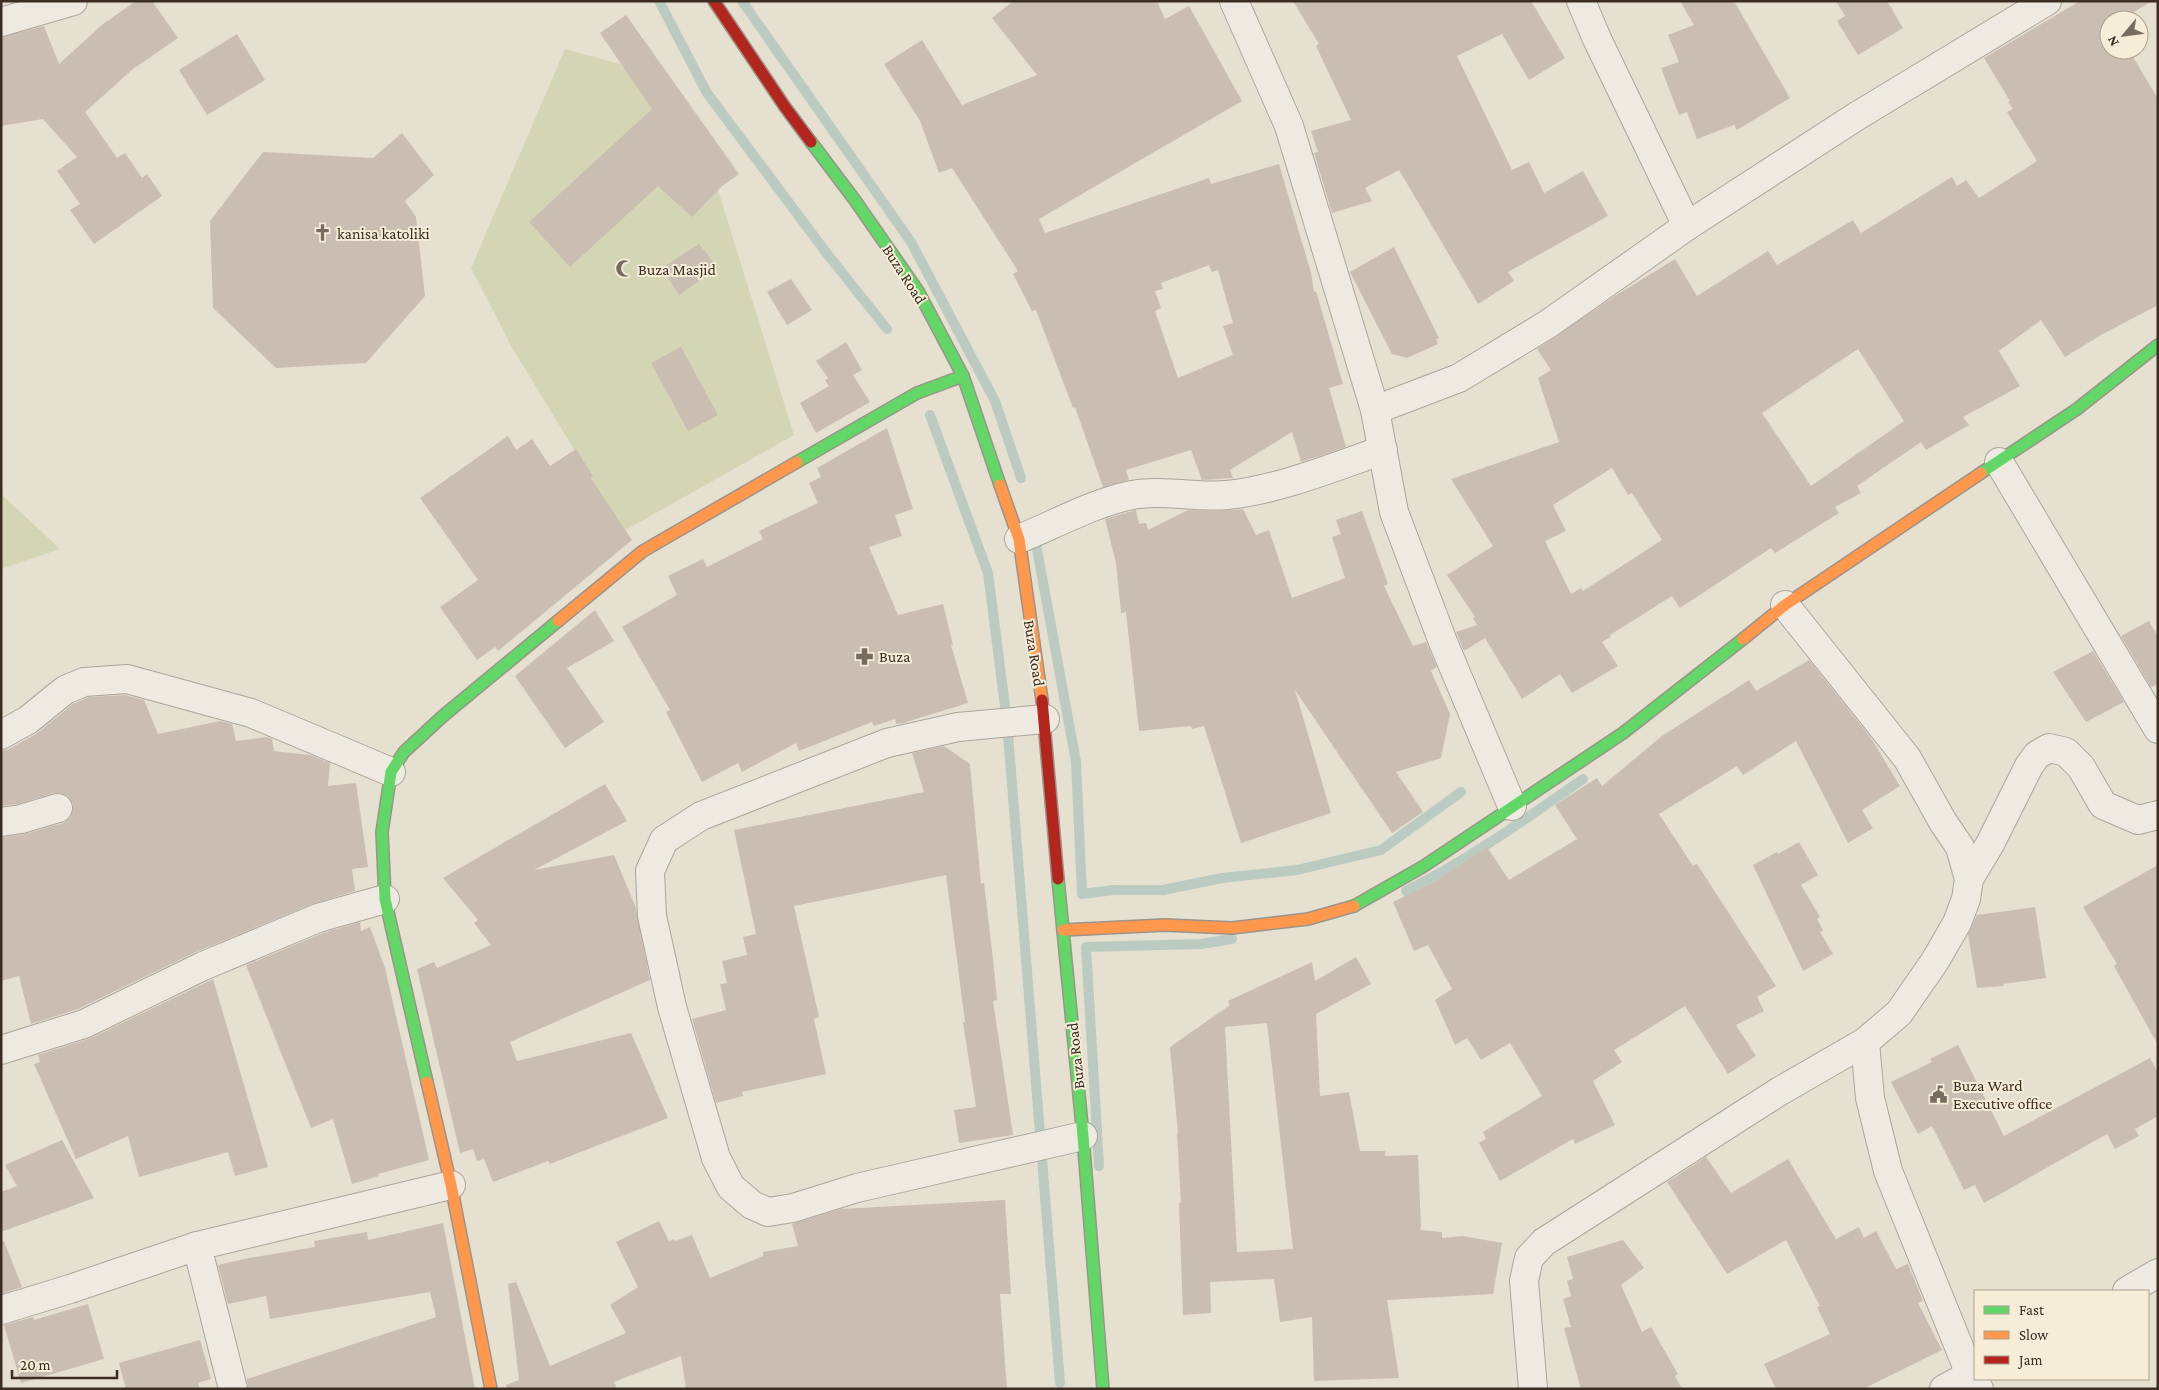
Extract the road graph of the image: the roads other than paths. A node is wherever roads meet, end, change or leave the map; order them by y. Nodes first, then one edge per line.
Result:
1 (73, 1) edge
2 (714, 1) edge
3 (1234, 1) edge
4 (1581, 1) edge
5 (2048, 1) edge
6 (1, 22) edge
7 (1687, 226) junction
8 (2158, 345) edge
9 (963, 376) junction
10 (1375, 410) junction
11 (1383, 450) junction
12 (1998, 462) junction
13 (1019, 539) junction
14 (1785, 605) junction
15 (1045, 719) junction
16 (2158, 729) edge
17 (1, 735) edge
18 (390, 772) junction
19 (1512, 806) junction
20 (58, 808) dead end
21 (2158, 815) edge
22 (1, 822) edge
23 (1969, 879) junction
24 (385, 899) junction
25 (1063, 930) junction
26 (1865, 1042) junction
27 (1, 1050) edge
28 (1083, 1136) junction
29 (451, 1185) junction
30 (197, 1246) junction
31 (2158, 1273) edge
32 (2129, 1290) edge
33 (1, 1310) edge
34 (1974, 1376) edge
35 (1974, 1378) edge
36 (233, 1389) edge
37 (491, 1389) edge
38 (1103, 1389) edge
39 (1534, 1389) edge
40 (1944, 1389) edge

1 - 6 street
2 - 9 street, Buza Road
3 - 10 street
4 - 7 street
5 - 7 street
7 - 10 street
8 - 12 street
9 - 13 street, Buza Road
9 - 18 street
10 - 11 street
11 - 13 street
11 - 19 street
12 - 14 street
12 - 16 street
13 - 15 street, Buza Road
14 - 19 street
14 - 23 street
15 - 25 street, Buza Road
15 - 28 street
17 - 18 street
18 - 24 street
19 - 25 street
20 - 22 street
21 - 23 street
23 - 26 street
24 - 27 street
24 - 29 street
25 - 28 street, Buza Road
26 - 34 street
26 - 39 street
28 - 38 street, Buza Road
29 - 30 street
29 - 37 street
30 - 33 street
30 - 36 street
31 - 32 street
35 - 40 street

